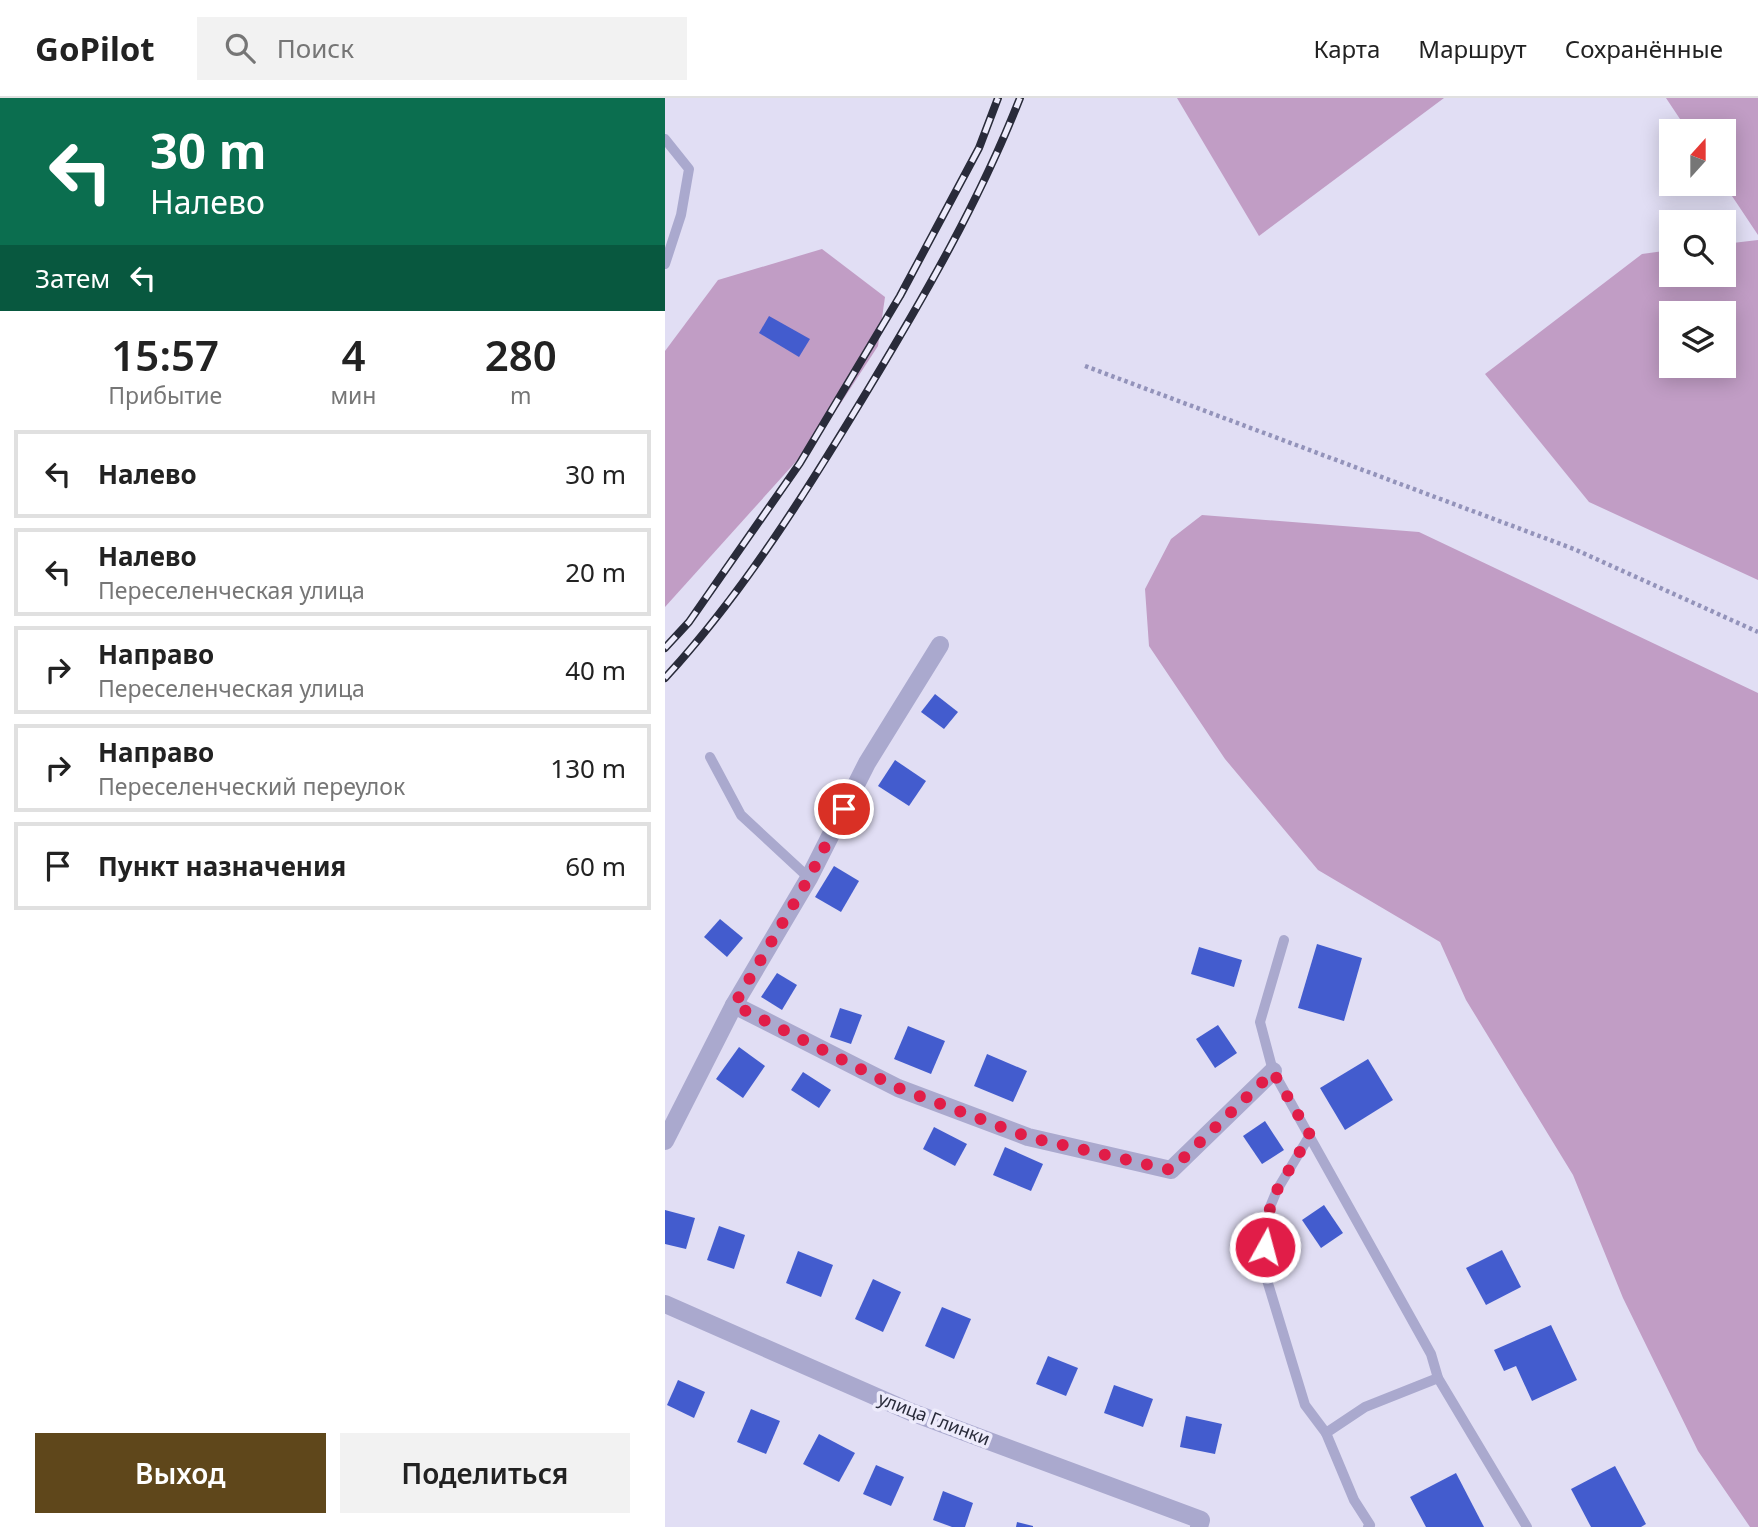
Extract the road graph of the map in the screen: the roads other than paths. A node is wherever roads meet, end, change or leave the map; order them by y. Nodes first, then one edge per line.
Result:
1 (665, 139) edge
2 (665, 264) edge
3 (940, 645) dead end
4 (710, 757) dead end
5 (809, 878) junction
6 (1284, 940) dead end
7 (734, 1005) junction
8 (1273, 1072) junction
9 (1310, 1135) junction
10 (665, 1141) edge
11 (665, 1304) edge
12 (1437, 1378) junction
13 (1326, 1433) junction
14 (1202, 1525) edge
15 (1370, 1526) edge
16 (1527, 1527) edge

1 - 2 lane
3 - 5 street
4 - 5 lane
5 - 7 street
6 - 8 lane
7 - 8 street
7 - 10 street
8 - 9 lane
9 - 12 lane
9 - 13 lane
11 - 14 street, улица Глинки
12 - 13 lane
12 - 16 lane
13 - 15 lane

